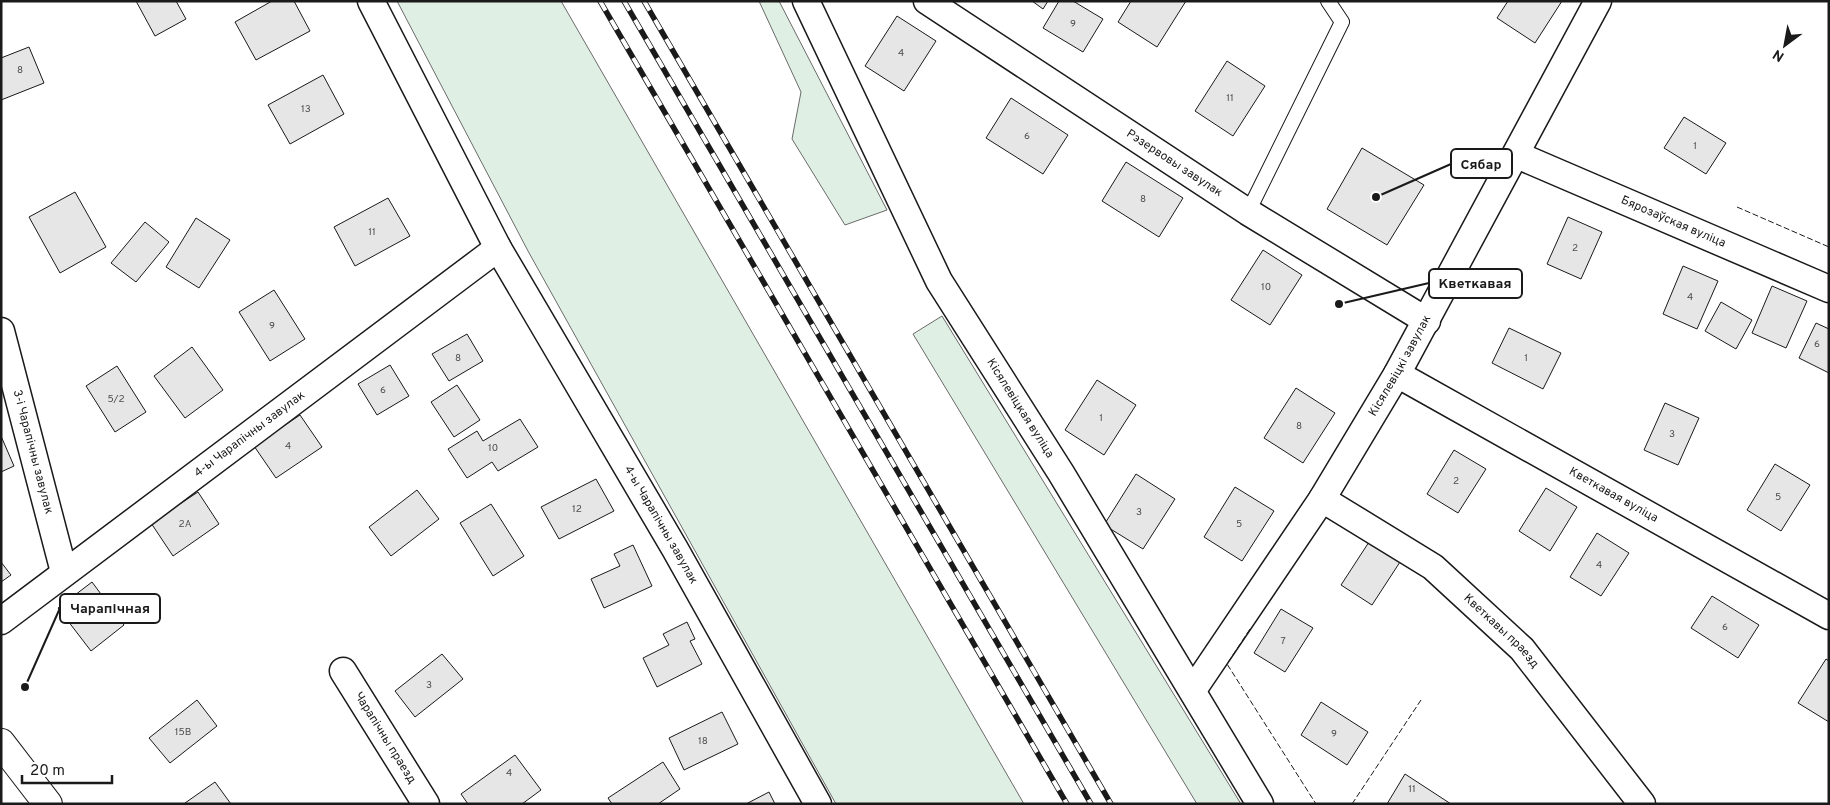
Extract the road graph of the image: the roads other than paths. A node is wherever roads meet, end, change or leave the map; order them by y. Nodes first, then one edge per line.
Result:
1 (371, 1) edge
2 (806, 1) edge
3 (927, 1) edge
4 (1328, 1) edge
5 (1598, 1) edge
6 (1517, 155) junction
7 (1248, 212) junction
8 (498, 248) junction
9 (1829, 289) edge
10 (1427, 320) junction
11 (1, 331) edge
12 (1397, 374) junction
13 (1322, 499) junction
14 (64, 572) junction
15 (1829, 616) edge
16 (1, 621) edge
17 (343, 671) dead end
18 (1193, 690) junction
19 (1, 743) edge
20 (48, 804) edge
21 (426, 804) edge
22 (818, 804) edge
23 (1260, 804) edge
24 (1642, 804) edge

1 - 8 street, 4-ы Чарапічны завулак
2 - 18 street, Кісялевіцкая вуліца
3 - 7 street, Рэзервовы завулак
4 - 7 lane
5 - 6 street, Кісялевіцкі завулак
6 - 9 street, Бярозаўская вуліца
6 - 10 street, Кісялевіцкі завулак
7 - 10 street, Рэзервовы завулак
8 - 14 street, 4-ы Чарапічны завулак
8 - 22 street, 4-ы Чарапічны завулак
10 - 12 street, Кісялевіцкі завулак
11 - 14 street, 3-і Чарапічны завулак
12 - 13 street, Кісялевіцкі завулак
12 - 15 street, Кветкавая вуліца
13 - 18 street, Кісялевіцкі завулак
13 - 24 street, Кветкавы праезд
14 - 16 street, 4-ы Чарапічны завулак
17 - 21 street, Чарапічны праезд
18 - 23 street, Кісялевіцкая вуліца
19 - 20 street

